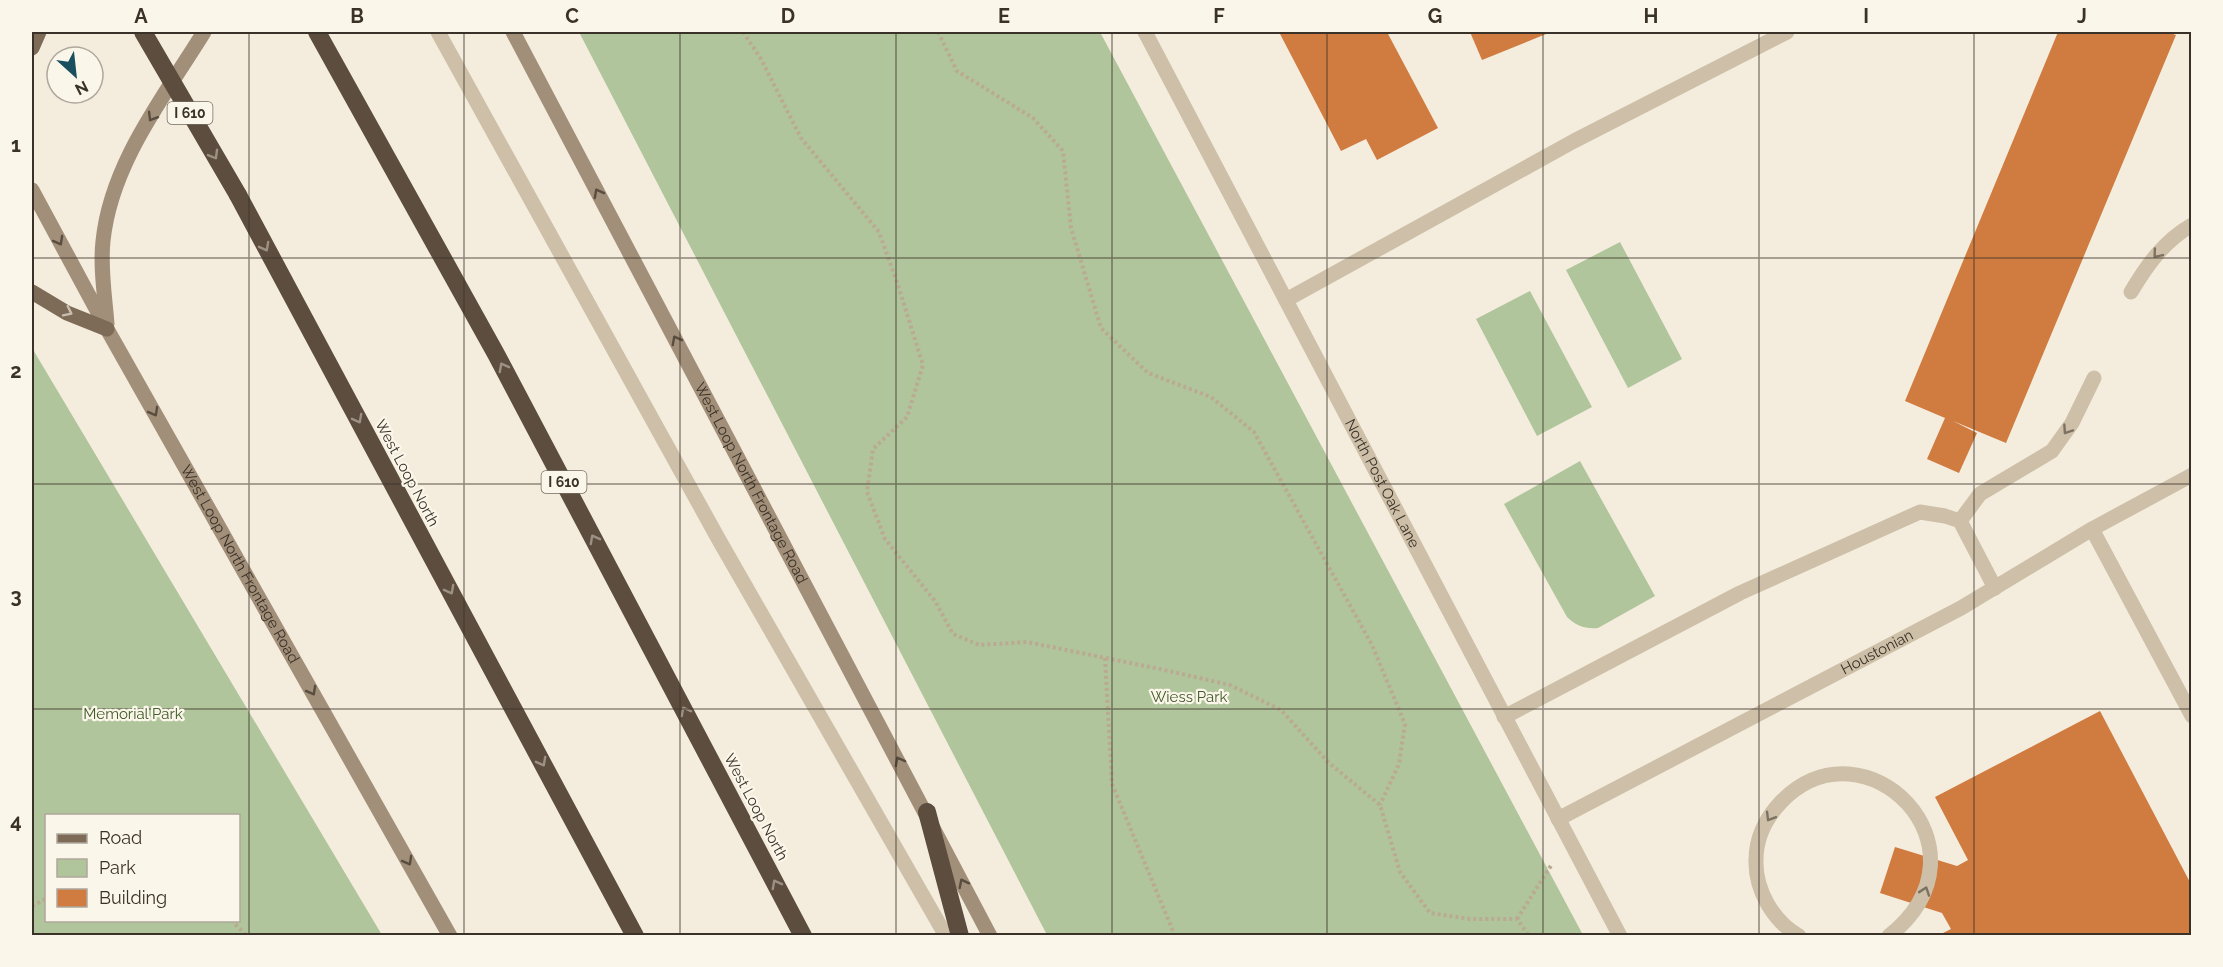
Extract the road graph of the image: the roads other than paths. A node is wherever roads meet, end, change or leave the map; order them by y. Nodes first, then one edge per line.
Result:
1 (39, 32) edge
2 (143, 32) edge
3 (204, 32) edge
4 (317, 32) edge
5 (438, 32) edge
6 (513, 32) edge
7 (1145, 32) edge
8 (1787, 32) edge
9 (32, 48) edge
10 (32, 190) edge
11 (2192, 225) edge
12 (32, 292) edge
13 (2131, 292) dead end
14 (1286, 300) junction
15 (107, 329) junction
16 (2094, 378) dead end
17 (2192, 475) edge
18 (1960, 521) junction
19 (2092, 530) junction
20 (1995, 588) junction
21 (2192, 716) edge
22 (1504, 717) junction
23 (927, 812) junction
24 (1558, 819) junction
25 (450, 936) edge
26 (635, 936) edge
27 (803, 936) edge
28 (946, 936) edge
29 (960, 936) edge
30 (990, 936) edge
31 (1620, 936) edge
32 (1798, 936) edge
33 (1889, 936) edge

1 - 9 main road
2 -> 26 highway, West Loop North / I 610, bridge
3 -> 15 main road
27 -> 4 highway, West Loop North / I 610
5 - 28 street
23 -> 6 main road, West Loop North Frontage Road
7 - 14 street, North Post Oak Lane
8 - 14 street
10 -> 15 main road, West Loop North Frontage Road
11 -> 13 street
12 -> 15 main road
14 - 22 street, North Post Oak Lane
15 -> 25 main road, West Loop North Frontage Road
16 -> 18 street
17 - 19 street, Houstonian
18 - 20 street
18 - 22 street
19 - 20 street, Houstonian
19 - 21 street
20 - 24 street, Houstonian
22 - 24 street, North Post Oak Lane
23 - 29 highway
30 -> 23 main road, West Loop North Frontage Road
24 - 31 street, North Post Oak Lane
33 -> 32 street

